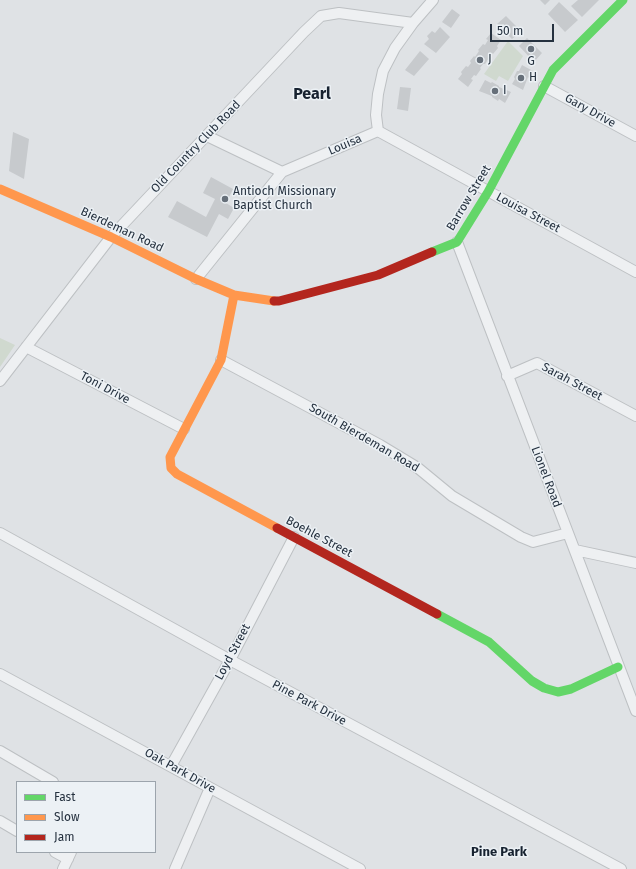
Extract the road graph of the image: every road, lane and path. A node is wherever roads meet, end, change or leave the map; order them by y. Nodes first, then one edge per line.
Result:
1 (434, 0) edge
2 (623, 0) edge
3 (413, 23) junction
4 (544, 86) junction
5 (378, 131) junction
6 (207, 136) junction
7 (636, 136) edge
8 (282, 172) junction
9 (0, 189) edge
10 (488, 192) junction
11 (110, 237) junction
12 (457, 242) junction
13 (636, 272) edge
14 (196, 279) junction
15 (234, 295) junction
16 (26, 347) junction
17 (221, 360) junction
18 (507, 376) junction
19 (0, 381) edge
20 (636, 416) edge
21 (184, 429) junction
22 (0, 533) edge
23 (568, 533) junction
24 (294, 537) junction
25 (575, 550) junction
26 (636, 563) edge
27 (230, 660) junction
28 (618, 667) junction
29 (0, 674) edge
30 (636, 711) edge
31 (0, 751) edge
32 (171, 766) junction
33 (51, 781) edge
34 (210, 788) junction
35 (0, 821) edge
36 (16, 830) edge
37 (58, 853) edge
38 (69, 856) edge
39 (63, 869) edge
40 (175, 869) edge
41 (360, 869) edge
42 (621, 869) edge

1 - 3 street
2 - 4 street, Barrow Street
3 - 5 street
3 - 6 street, Old Country Club Road
4 - 7 street, Gary Drive
4 - 10 street, Barrow Street
5 - 8 street, Louisa
5 - 10 street, Louisa Street
6 - 8 street
6 - 11 street, Old Country Club Road
8 - 14 street
9 - 11 street, Bierdeman Road
10 - 12 street, Barrow Street
10 - 13 street, Louisa Street
11 - 14 street, Bierdeman Road
11 - 16 street, Old Country Club Road
12 - 15 street, Barrow Street
12 - 18 street, Lionel Road
14 - 15 street, Bierdeman Road
15 - 17 street, Boehle Street
16 - 19 street, Old Country Club Road
16 - 21 street, Toni Drive
17 - 21 street, Boehle Street
17 - 23 street, South Bierdeman Road
18 - 20 street, Sarah Street
18 - 23 street, Lionel Road
21 - 24 street, Boehle Street
22 - 27 street, Pine Park Drive
23 - 25 street, Lionel Road
24 - 27 street, Loyd Street
24 - 28 street, Boehle Street
25 - 26 street
25 - 28 street, Lionel Road
27 - 32 street, Loyd Street
27 - 42 street, Pine Park Drive
28 - 30 street, Lionel Road
29 - 32 street, Oak Park Drive
31 - 33 street
32 - 34 street, Oak Park Drive
34 - 40 street
34 - 41 street, Oak Park Drive
35 - 36 street
37 - 38 street
38 - 39 street

